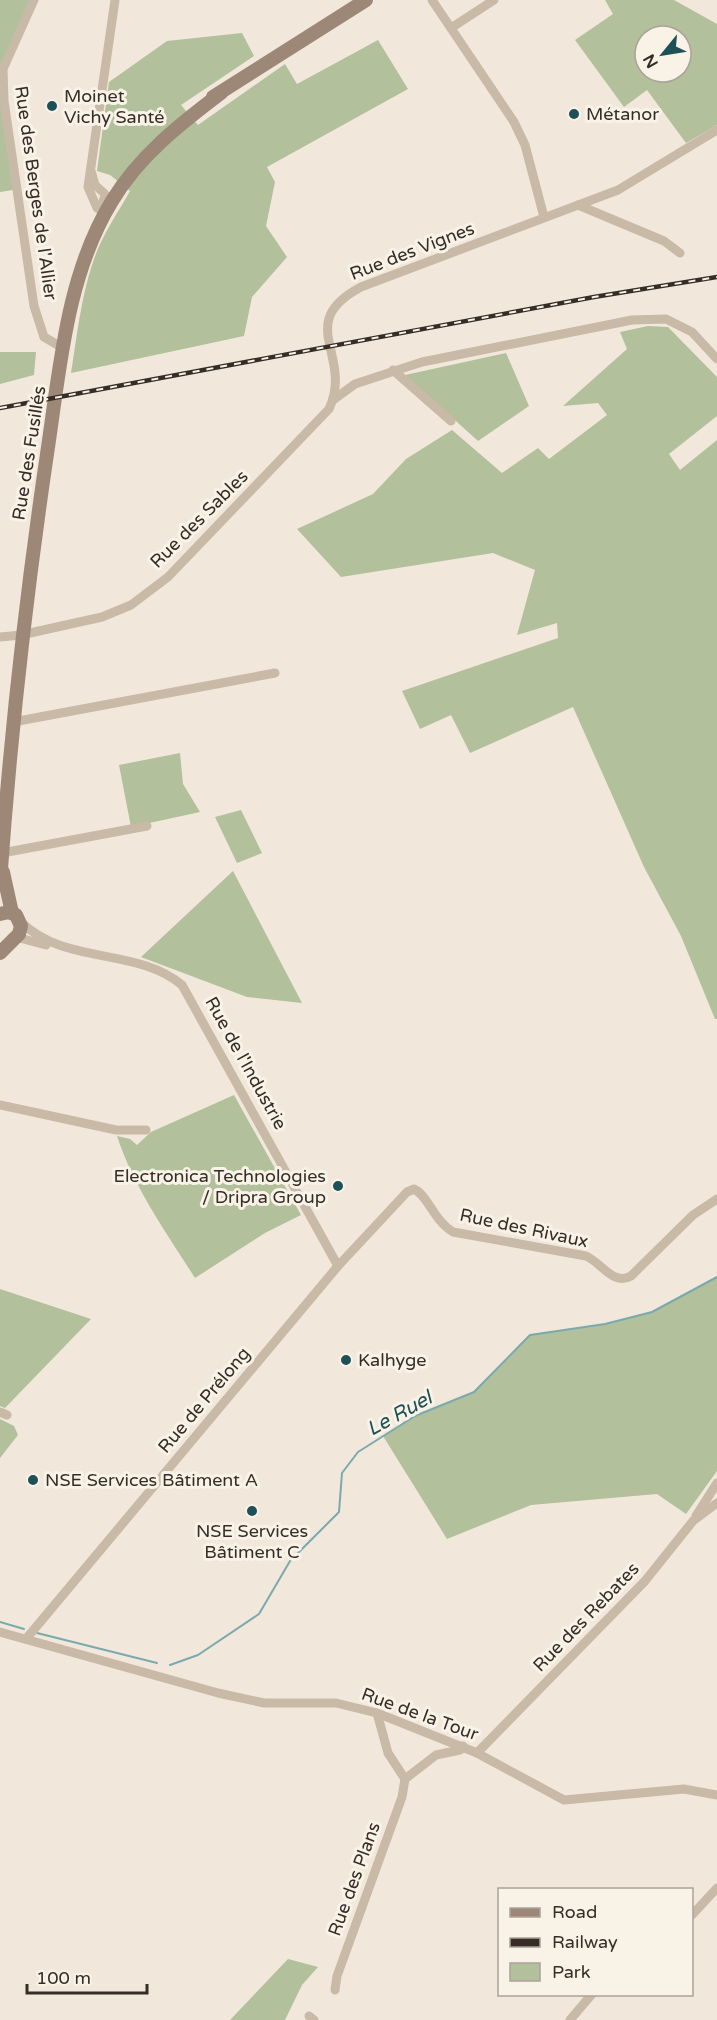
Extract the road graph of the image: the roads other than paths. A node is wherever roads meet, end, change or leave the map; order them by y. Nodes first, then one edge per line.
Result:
1 (34, 0) edge
2 (115, 0) edge
3 (366, 0) edge
4 (432, 0) edge
5 (494, 0) edge
6 (451, 28) junction
7 (717, 130) edge
8 (90, 167) junction
9 (104, 203) junction
10 (578, 205) junction
11 (544, 217) junction
12 (680, 253) dead end
13 (63, 348) junction
14 (717, 358) edge
15 (393, 370) junction
16 (336, 381) junction
17 (355, 384) junction
18 (333, 400) junction
19 (451, 421) dead end
20 (23, 620) junction
21 (45, 628) junction
22 (21, 635) junction
23 (0, 637) edge
24 (275, 673) dead end
25 (13, 722) junction
26 (147, 826) dead end
27 (2, 858) edge
28 (0, 882) edge
29 (11, 916) edge
30 (9, 938) edge
31 (66, 947) junction
32 (0, 953) edge
33 (0, 1105) edge
34 (146, 1130) dead end
35 (414, 1189) joint
36 (717, 1199) edge
37 (338, 1266) junction
38 (717, 1483) edge
39 (717, 1503) edge
40 (693, 1521) junction
41 (0, 1632) edge
42 (26, 1639) junction
43 (377, 1713) junction
44 (463, 1746) junction
45 (477, 1753) junction
46 (405, 1779) junction
47 (717, 1795) edge
48 (717, 1888) edge
49 (693, 1913) edge
50 (335, 1990) dead end
51 (591, 1996) edge
52 (570, 2020) edge

1 - 13 street, Rue des Berges de l'Allier
2 - 8 street
3 - 9 main road, Rue des Fusillés
4 - 6 street
5 - 6 street
6 - 11 street
7 - 10 street, Rue des Vignes
8 - 9 street
8 - 9 street
9 - 13 main road, Rue des Fusillés
9 - 13 main road, Rue des Fusillés
10 - 11 street, Rue des Vignes
10 - 12 street
11 - 16 street, Rue des Vignes
13 - 20 main road, Rue des Fusillés
14 - 15 street
15 - 17 street
15 - 19 street
16 - 17 street
16 - 18 street, Rue des Sables
17 - 18 street
18 - 21 street, Rue des Sables
20 - 21 street
20 - 22 main road, Rue des Fusillés
21 - 22 street, Rue des Sables
22 - 23 street, Rue des Sables
22 - 25 main road, Rue des Fusillés
24 - 25 street
25 - 27 main road, Rue des Fusillés
26 - 27 street
27 - 28 main road, Rue des Fusillés
27 - 29 main road
29 - 30 main road
29 - 31 street, Rue de l'Industrie
30 - 31 street, Rue de l'Industrie
30 - 32 main road
31 - 37 street, Rue de l'Industrie
33 - 34 street
35 - 36 street, Rue des Rivaux
35 - 37 street, Rue de Prélong
37 - 42 street, Rue de Prélong
38 - 40 street
39 - 40 street, Rue des Rebates
40 - 45 street, Rue des Rebates
41 - 42 street, Rue de la Tour
42 - 43 street, Rue de la Tour
43 - 44 street, Rue de la Tour
43 - 46 street
44 - 45 street, Rue de la Tour
44 - 46 street
45 - 47 street, Rue de la Tour
46 - 50 street, Rue des Plans
48 - 49 street
51 - 52 street

